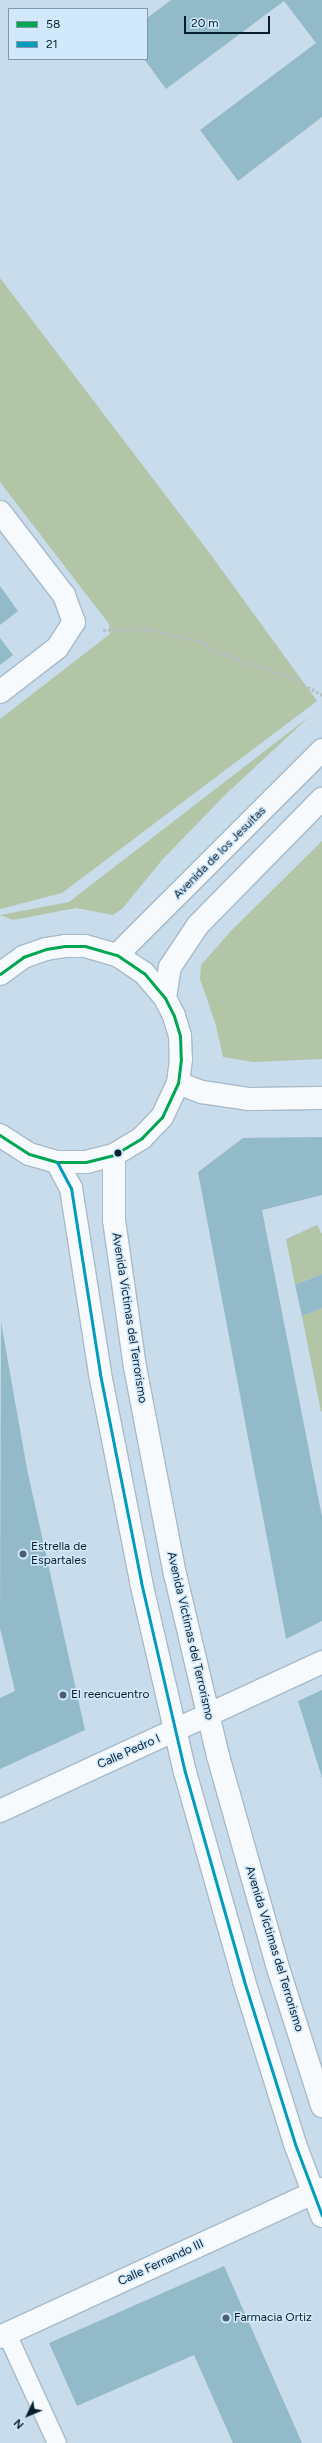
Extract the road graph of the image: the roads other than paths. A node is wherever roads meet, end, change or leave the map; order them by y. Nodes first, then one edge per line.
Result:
1 (0, 512) edge
2 (0, 692) edge
3 (322, 750) edge
4 (322, 799) edge
5 (117, 955) junction
6 (1, 969) edge
7 (165, 998) junction
8 (178, 1083) junction
9 (322, 1098) edge
10 (1, 1137) edge
11 (114, 1155) junction
12 (57, 1162) junction
13 (322, 1662) edge
14 (208, 1716) junction
15 (175, 1732) junction
16 (0, 1811) edge
17 (322, 2106) edge
18 (318, 2191) edge
19 (322, 2216) edge
20 (3, 2335) edge
21 (58, 2443) edge

1 - 2 street
3 - 5 street, Avenida de los Jesuitas
4 - 7 street
5 - 6 street
5 - 7 street
7 - 8 street
8 - 9 street
8 - 11 street
10 - 12 street
11 - 12 street
11 - 14 street, Avenida Víctimas del Terrorismo
12 - 15 street
13 - 14 street, Calle Pedro I
14 - 15 street, Calle Pedro I
14 - 17 street, Avenida Víctimas del Terrorismo
15 - 16 street, Calle Pedro I
15 - 18 street
18 - 19 street
18 - 20 street, Calle Fernando III
20 - 21 street

